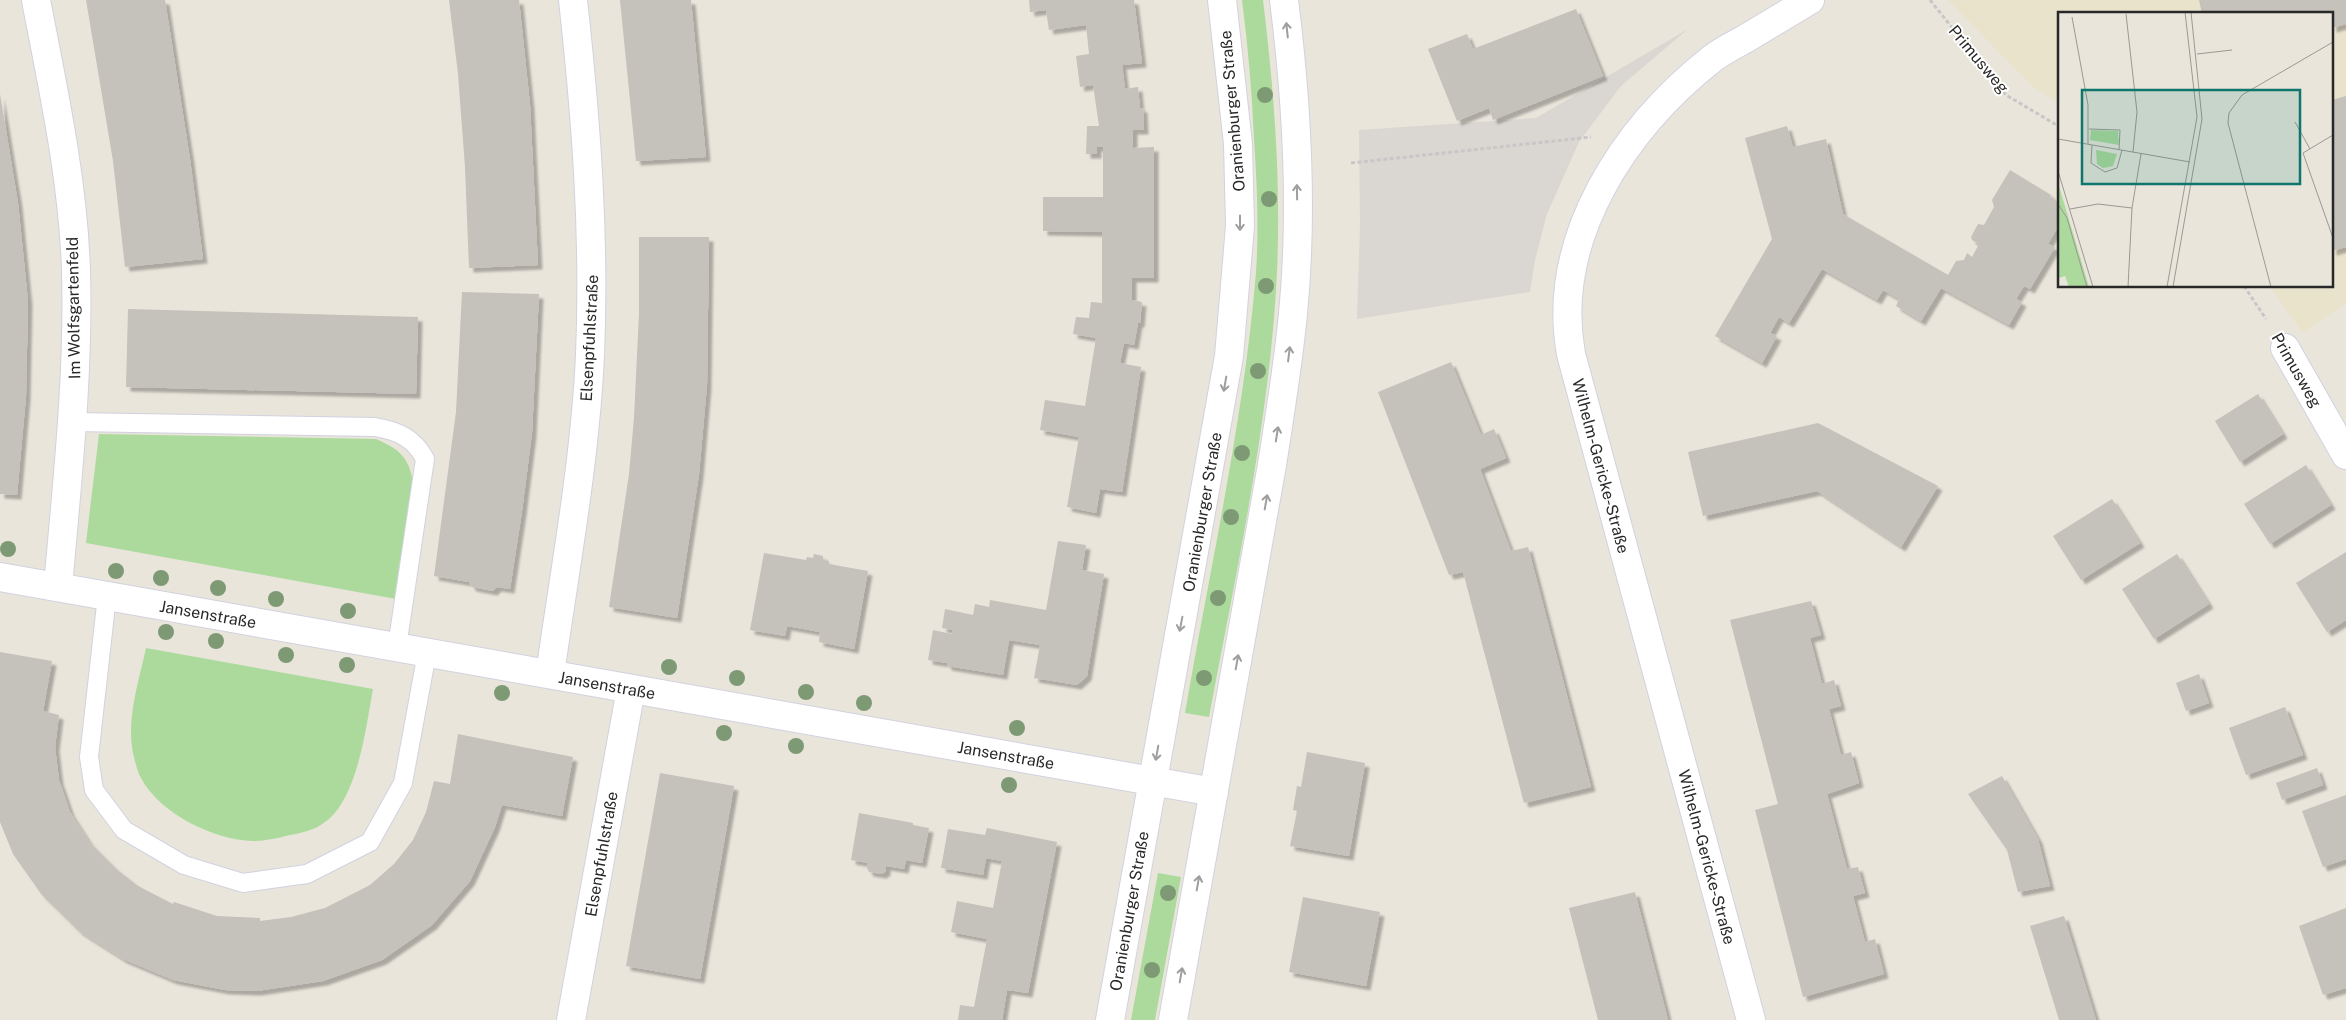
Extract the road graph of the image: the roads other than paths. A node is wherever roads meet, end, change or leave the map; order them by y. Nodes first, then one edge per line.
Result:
1 (36, 0) edge
2 (573, 0) edge
3 (1222, 0) edge
4 (1284, 0) edge
5 (1810, 0) edge
6 (2285, 348) road end
7 (73, 422) junction
8 (2346, 455) edge
9 (0, 578) edge
10 (58, 588) junction
11 (107, 596) junction
12 (397, 648) junction
13 (427, 653) junction
14 (550, 674) junction
15 (631, 689) junction
16 (1152, 780) junction
17 (1214, 792) junction
18 (571, 1020) edge
19 (1110, 1020) edge
20 (1173, 1020) edge
21 (1751, 1020) edge

1 - 7 street, Im Wolfsgartenfeld
2 - 14 street, Elsenpfuhlstraße
3 -> 16 street, Oranienburger Straße
17 -> 4 street
5 - 21 street, Wilhelm-Gericke-Straße
6 - 8 street, Primusweg
7 - 10 street, Im Wolfsgartenfeld
7 - 12 lane
9 - 10 street, Jansenstraße
10 - 11 street, Jansenstraße
11 - 12 street, Jansenstraße
11 - 13 lane
12 - 13 street, Jansenstraße
13 - 14 street, Jansenstraße
14 - 15 street, Jansenstraße
15 - 16 street, Jansenstraße
15 - 18 street, Elsenpfuhlstraße
16 - 17 street, Jansenstraße
16 - 19 street, Oranienburger Straße
20 -> 17 street

